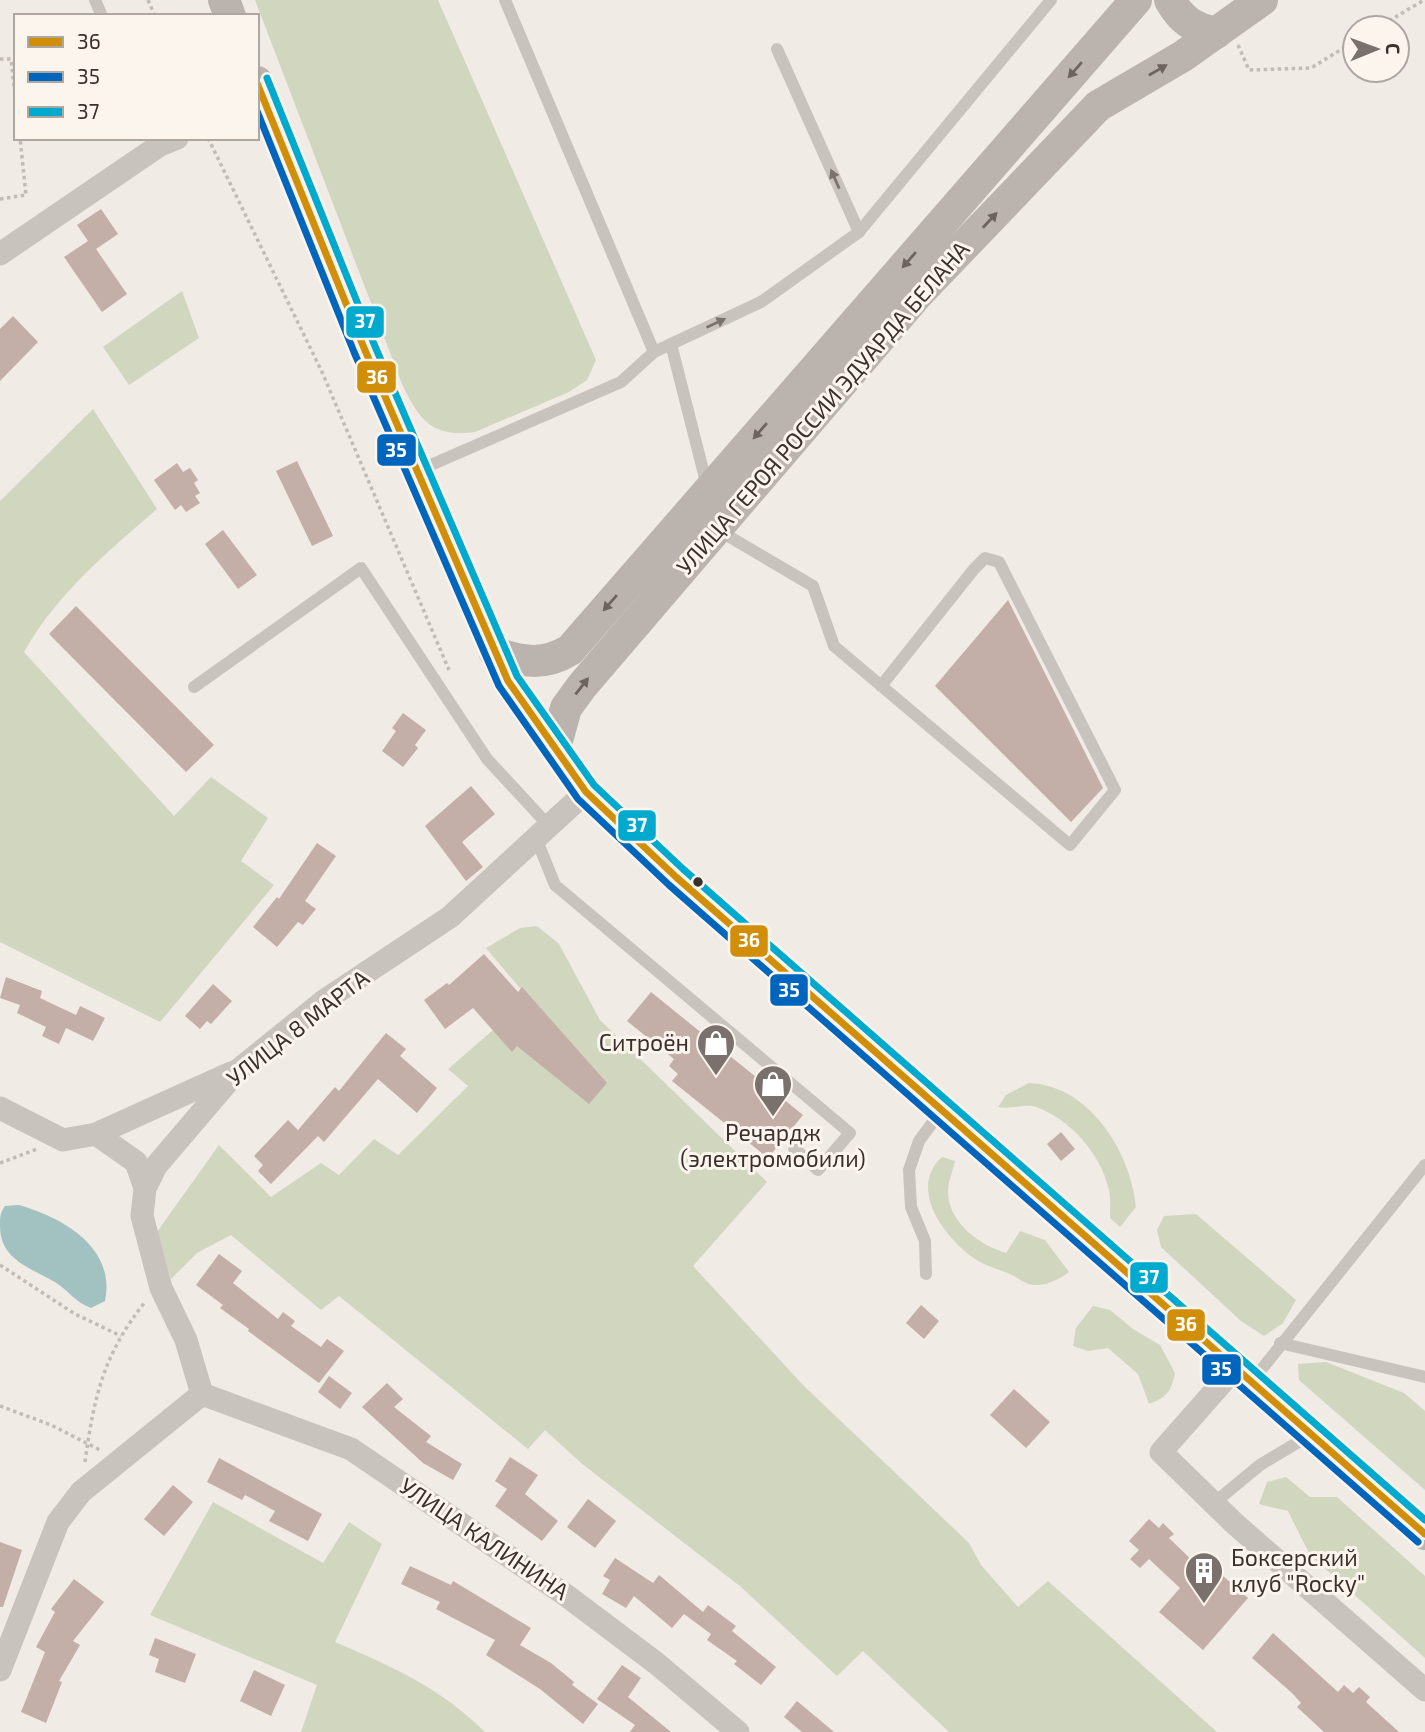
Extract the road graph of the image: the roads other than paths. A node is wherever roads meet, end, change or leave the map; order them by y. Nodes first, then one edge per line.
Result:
1 (505, 0) edge
2 (1051, 0) edge
3 (1136, 0) edge
4 (1170, 0) edge
5 (1262, 0) edge
6 (1222, 29) junction
7 (776, 49) dead end
8 (260, 98) edge
9 (164, 141) edge
10 (859, 232) junction
11 (0, 254) edge
12 (671, 344) junction
13 (654, 352) junction
14 (417, 471) junction
15 (712, 510) junction
16 (495, 653) junction
17 (881, 686) junction
18 (194, 687) dead end
19 (555, 748) junction
20 (586, 792) junction
21 (543, 832) junction
22 (237, 1071) junction
23 (0, 1108) edge
24 (942, 1110) junction
25 (96, 1134) junction
26 (794, 1148) dead end
27 (1425, 1165) edge
28 (145, 1188) junction
29 (926, 1274) dead end
30 (1280, 1343) junction
31 (1244, 1374) junction
32 (1425, 1377) edge
33 (202, 1394) junction
34 (1312, 1434) junction
35 (1214, 1503) junction
36 (1425, 1534) edge
37 (0, 1670) edge
38 (1425, 1690) edge
39 (738, 1732) edge

1 - 13 lane
2 - 10 lane
3 -> 15 street, УЛИЦА ГЕРОЯ РОССИИ ЭДУАРДА БЕЛАНА
4 - 6 street
5 - 6 street, УЛИЦА ГЕРОЯ РОССИИ ЭДУАРДА БЕЛАНА
15 -> 6 street, УЛИЦА ГЕРОЯ РОССИИ ЭДУАРДА БЕЛАНА
10 -> 7 lane
8 - 14 street
9 - 11 street
12 -> 10 lane
12 - 13 lane
12 - 15 lane
13 - 14 lane
14 - 16 street
15 -> 16 street, УЛИЦА ГЕРОЯ РОССИИ ЭДУАРДА БЕЛАНА
15 - 17 lane
19 -> 15 street, УЛИЦА ГЕРОЯ РОССИИ ЭДУАРДА БЕЛАНА
16 - 19 street
17 - 17 lane
18 - 21 lane
19 - 20 street
20 - 21 street, УЛИЦА 8 МАРТА
20 - 24 street
21 - 22 street, УЛИЦА 8 МАРТА
21 - 26 lane
22 - 25 street
22 - 28 street, УЛИЦА 8 МАРТА
23 - 25 street
24 - 29 lane
24 - 31 street
25 - 28 street
27 - 30 lane
28 - 33 street, УЛИЦА 8 МАРТА
30 - 31 lane
30 - 32 lane
31 - 34 street
31 - 35 street
33 - 37 street
33 - 39 street, УЛИЦА КАЛИНИНА
34 - 35 lane
34 - 36 street
35 - 38 street

